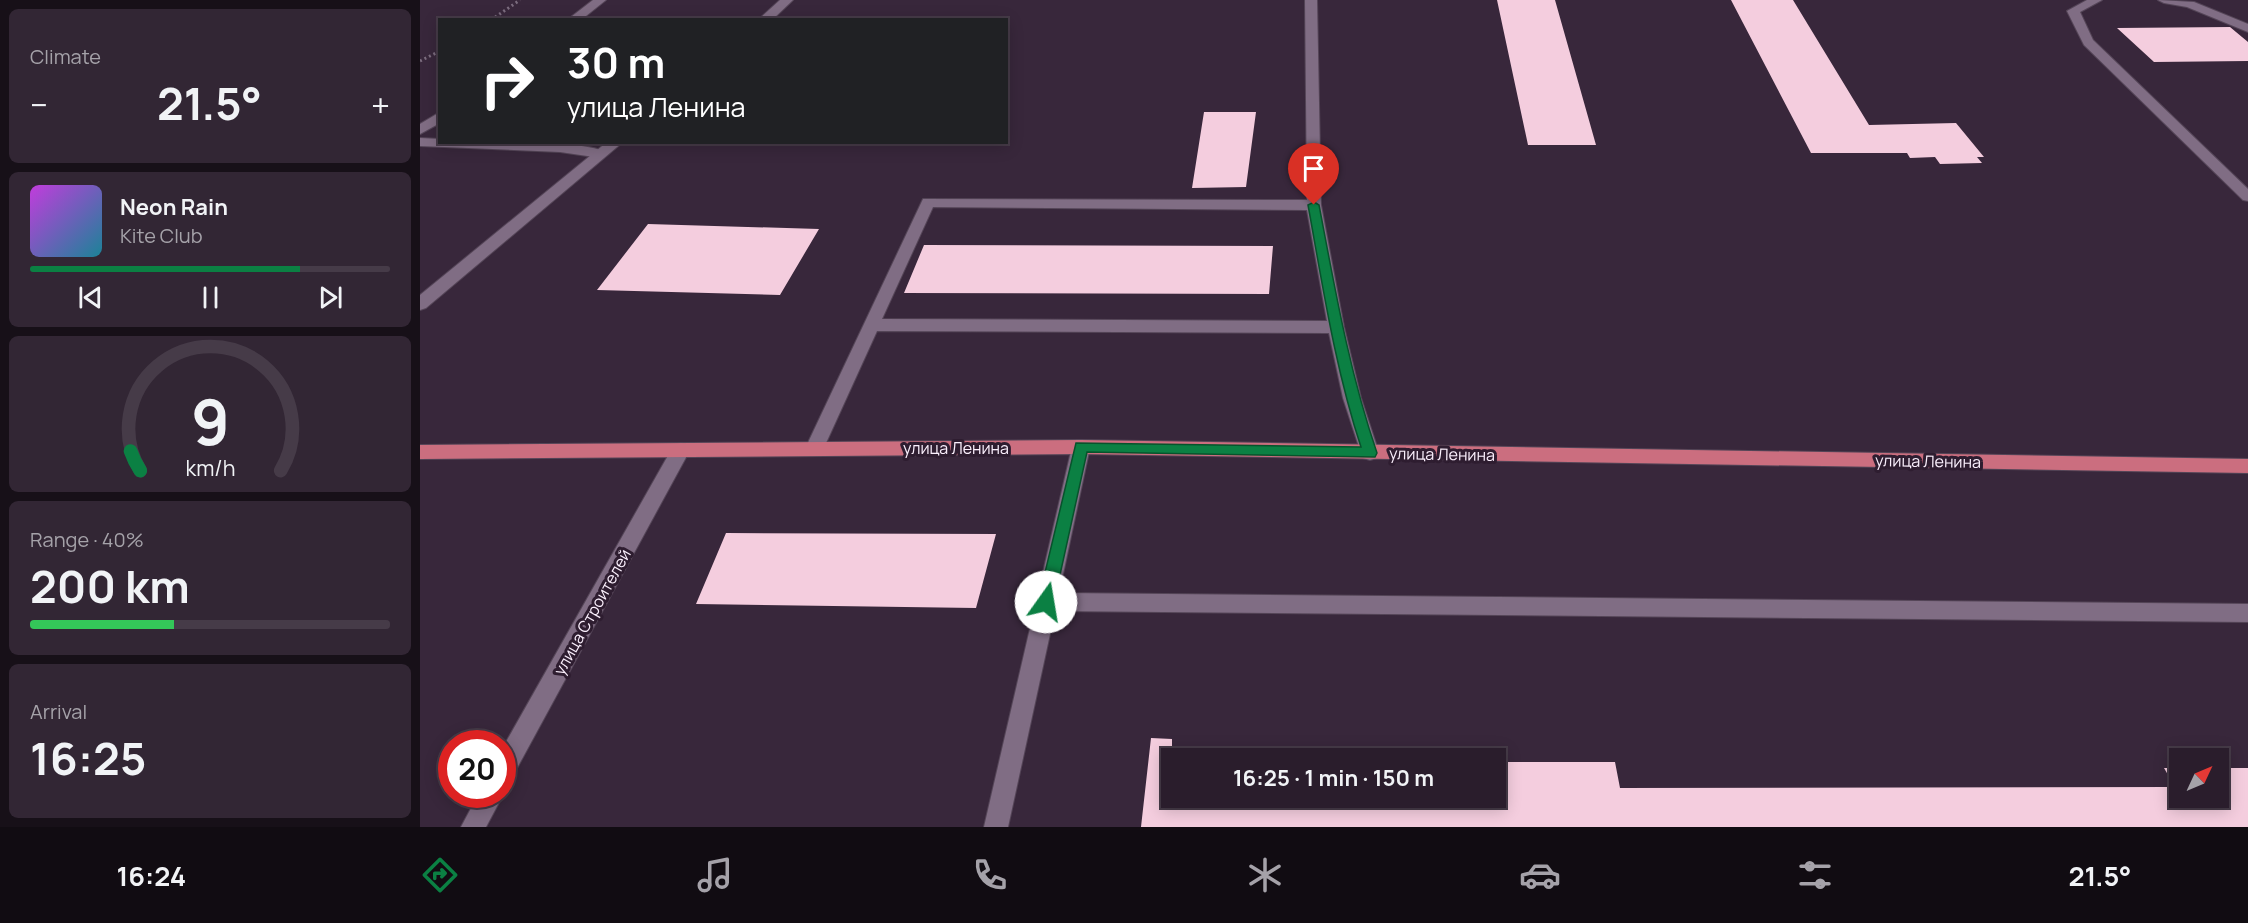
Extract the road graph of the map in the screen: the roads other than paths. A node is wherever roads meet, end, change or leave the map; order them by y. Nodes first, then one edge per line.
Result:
1 (600, 0) edge
2 (787, 0) edge
3 (1311, 0) edge
4 (2096, 0) edge
5 (2163, 0) edge
6 (576, 18) edge
7 (766, 18) edge
8 (2248, 28) edge
9 (438, 117) edge
10 (420, 130) edge
11 (420, 142) edge
12 (438, 143) edge
13 (467, 144) edge
14 (614, 144) edge
15 (601, 154) junction
16 (2248, 197) edge
17 (1314, 205) junction
18 (420, 304) edge
19 (870, 325) junction
20 (1336, 327) junction
21 (1081, 447) junction
22 (814, 449) junction
23 (681, 450) junction
24 (420, 452) edge
25 (1370, 453) junction
26 (2248, 466) edge
27 (1046, 602) junction
28 (2248, 613) edge
29 (516, 748) edge
30 (484, 808) edge
31 (473, 827) edge
32 (996, 827) edge

1 - 6 street
2 - 7 street
3 - 17 street
4 - 16 street
5 - 8 street
9 - 10 street
11 - 12 street
13 - 15 street
14 - 15 street
15 - 18 street
17 - 19 street
17 - 20 street
19 - 20 street
19 - 22 street
20 - 25 street
21 - 22 main road, улица Ленина
21 - 25 main road, улица Ленина
21 - 27 street
22 - 23 main road, улица Ленина
23 - 24 main road, улица Ленина
23 - 29 street, улица Строителей
25 - 26 main road, улица Ленина
27 - 28 street
27 - 32 street
30 - 31 street

